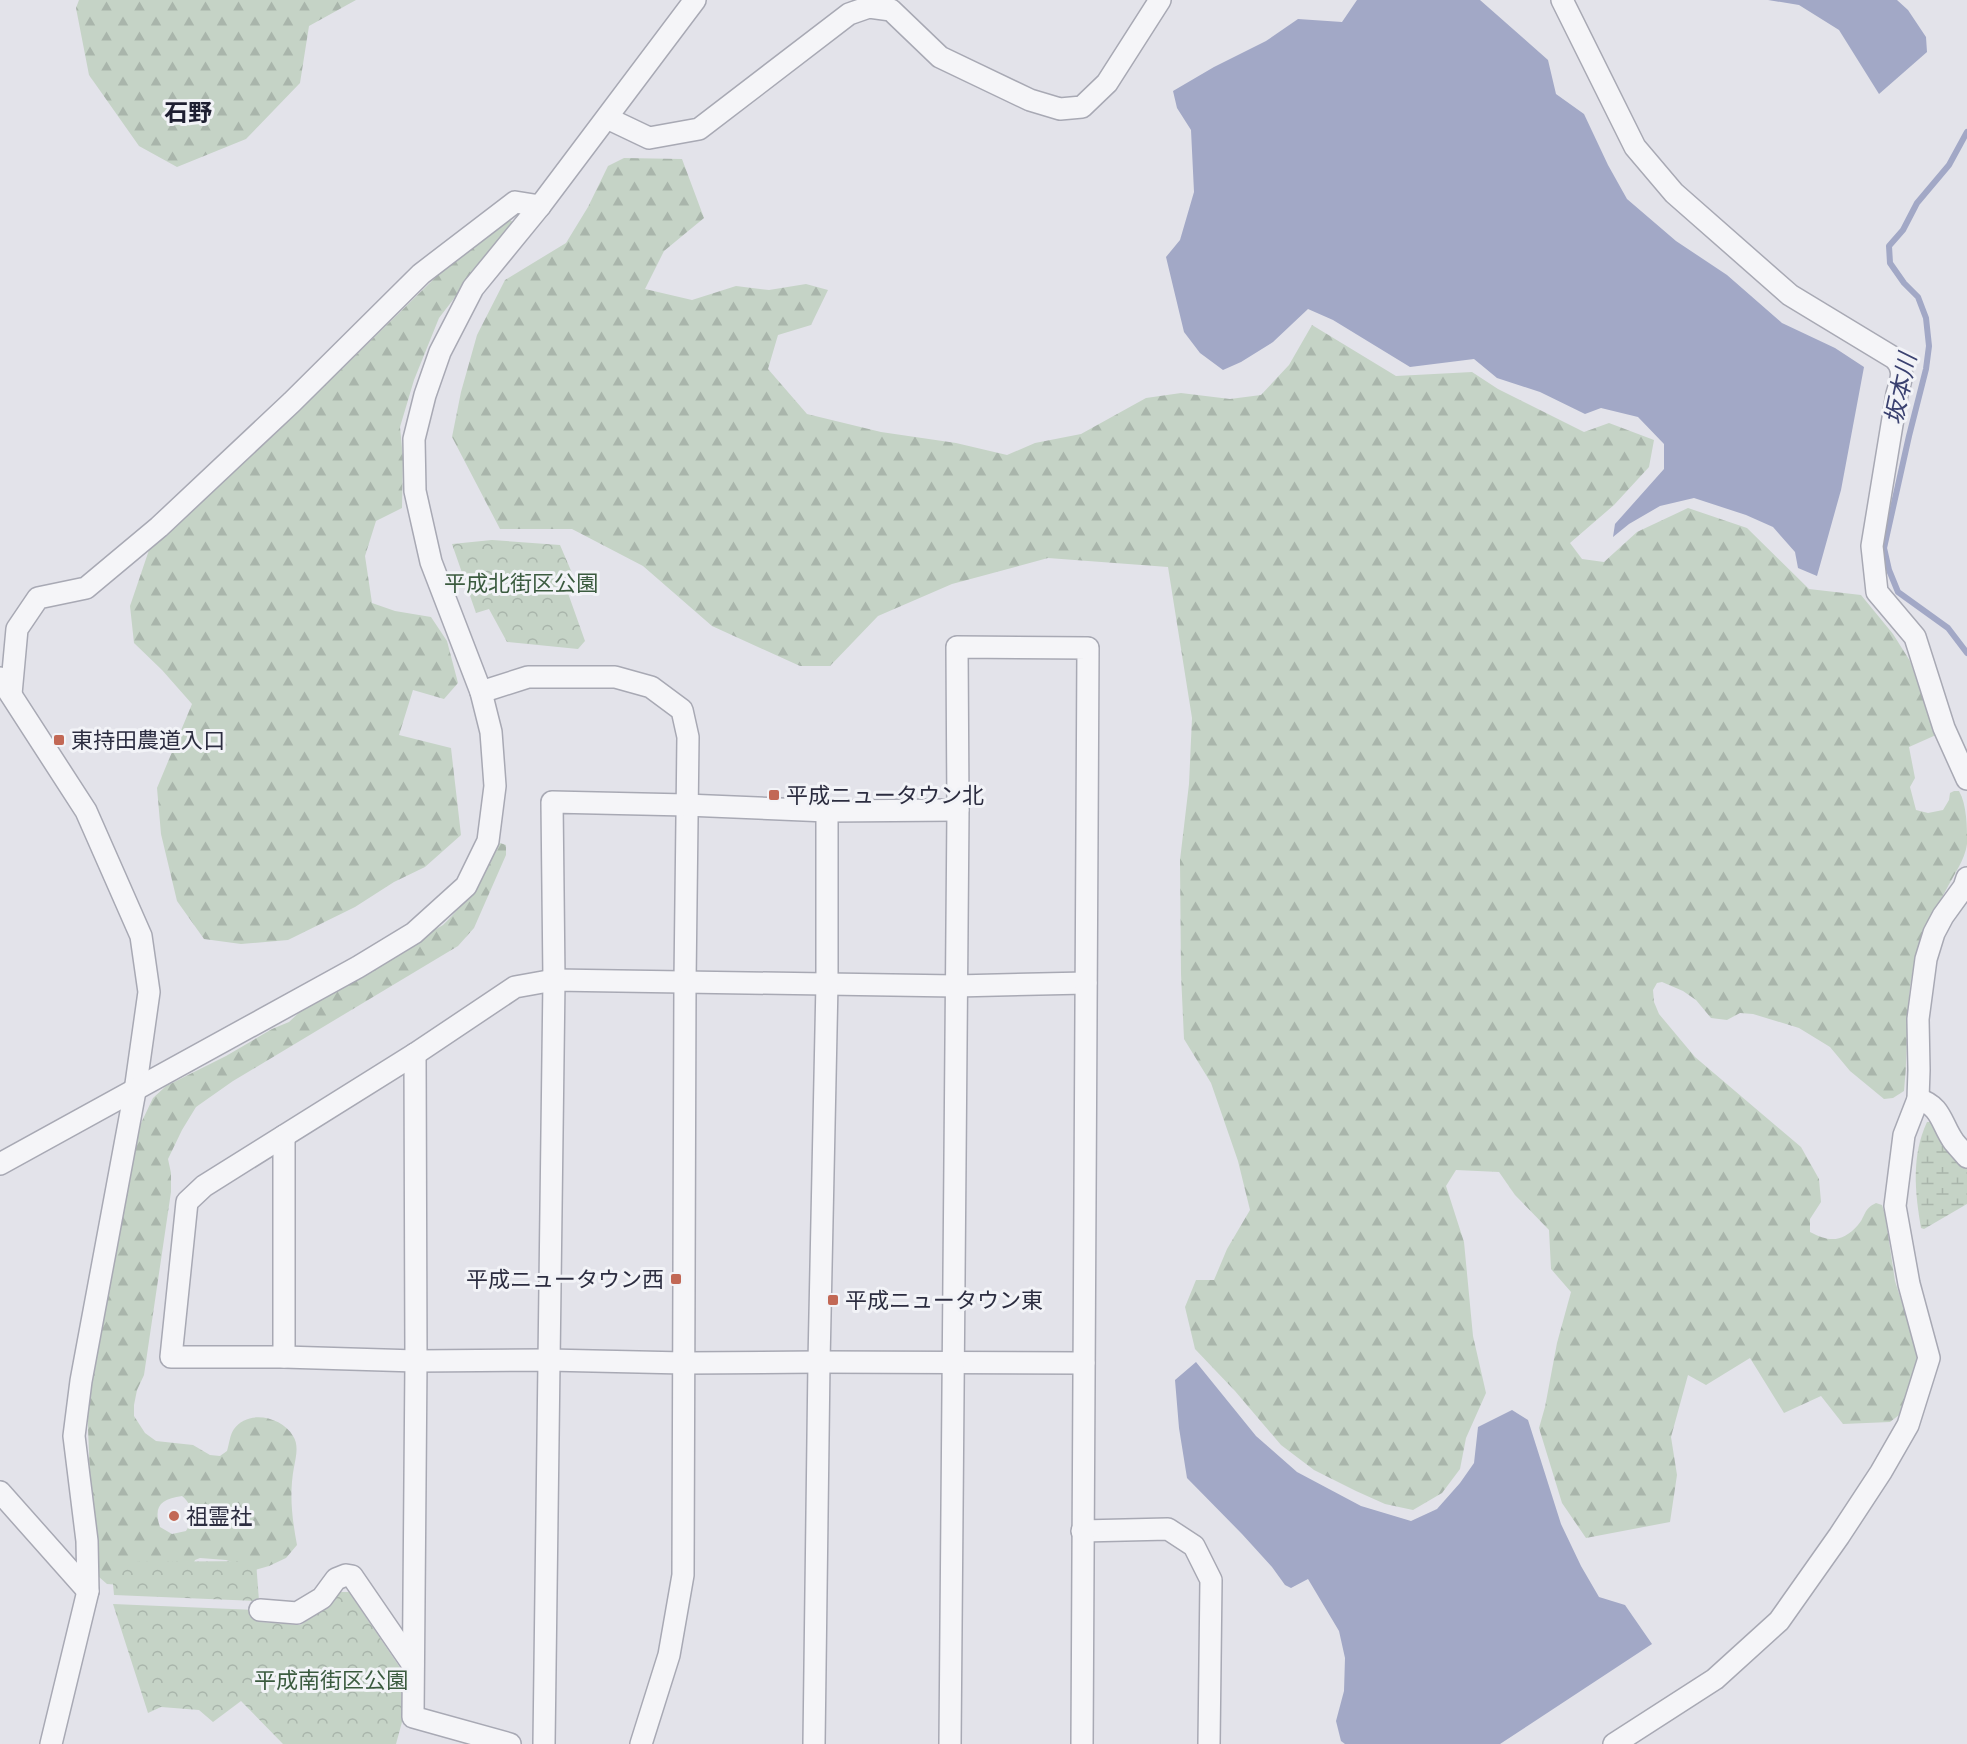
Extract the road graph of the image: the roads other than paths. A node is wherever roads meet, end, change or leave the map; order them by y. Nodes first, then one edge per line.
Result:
1 (695, 0) edge
2 (1160, 0) edge
3 (1562, 0) edge
4 (607, 118) junction
5 (540, 206) junction
6 (6, 686) edge
7 (481, 692) junction
8 (1967, 779) edge
9 (686, 805) junction
10 (958, 810) junction
11 (827, 812) junction
12 (1967, 878) edge
13 (554, 980) junction
14 (685, 982) junction
15 (827, 983) junction
16 (1086, 983) junction
17 (956, 986) junction
18 (415, 1054) junction
19 (135, 1091) junction
20 (1918, 1099) junction
21 (284, 1136) junction
22 (1967, 1156) edge
23 (0, 1164) edge
24 (284, 1357) junction
25 (548, 1360) junction
26 (416, 1361) junction
27 (819, 1362) junction
28 (952, 1363) junction
29 (684, 1364) junction
30 (1084, 1364) junction
31 (0, 1492) edge
32 (1082, 1531) junction
33 (88, 1591) junction
34 (260, 1610) dead end
35 (413, 1665) junction
36 (51, 1744) edge
37 (510, 1744) edge
38 (544, 1744) edge
39 (641, 1744) edge
40 (814, 1744) edge
41 (950, 1744) edge
42 (1082, 1744) edge
43 (1209, 1744) edge
44 (1614, 1744) edge

1 - 4 street
2 - 4 street
3 - 8 street
4 - 5 street
5 - 6 street
5 - 7 street
6 - 19 street
7 - 9 street
7 - 19 street
9 - 11 street
9 - 13 street
9 - 14 street
10 - 11 street
10 - 16 street
10 - 17 street
11 - 15 street
12 - 20 street
13 - 14 street
13 - 18 street
13 - 25 street
14 - 15 street
14 - 29 street
15 - 17 street
15 - 27 street
16 - 17 street
16 - 30 street
17 - 28 street
18 - 21 street
18 - 26 street
19 - 23 street
19 - 33 street
20 - 22 street
20 - 44 street
21 - 24 street
21 - 24 street
24 - 26 street
25 - 26 street
25 - 29 street
25 - 38 street
26 - 35 street
27 - 28 street
27 - 29 street
27 - 40 street
28 - 30 street
28 - 41 street
29 - 39 street
30 - 32 street
31 - 33 street
32 - 42 street
32 - 43 street
33 - 36 street
34 - 35 street
35 - 37 street

